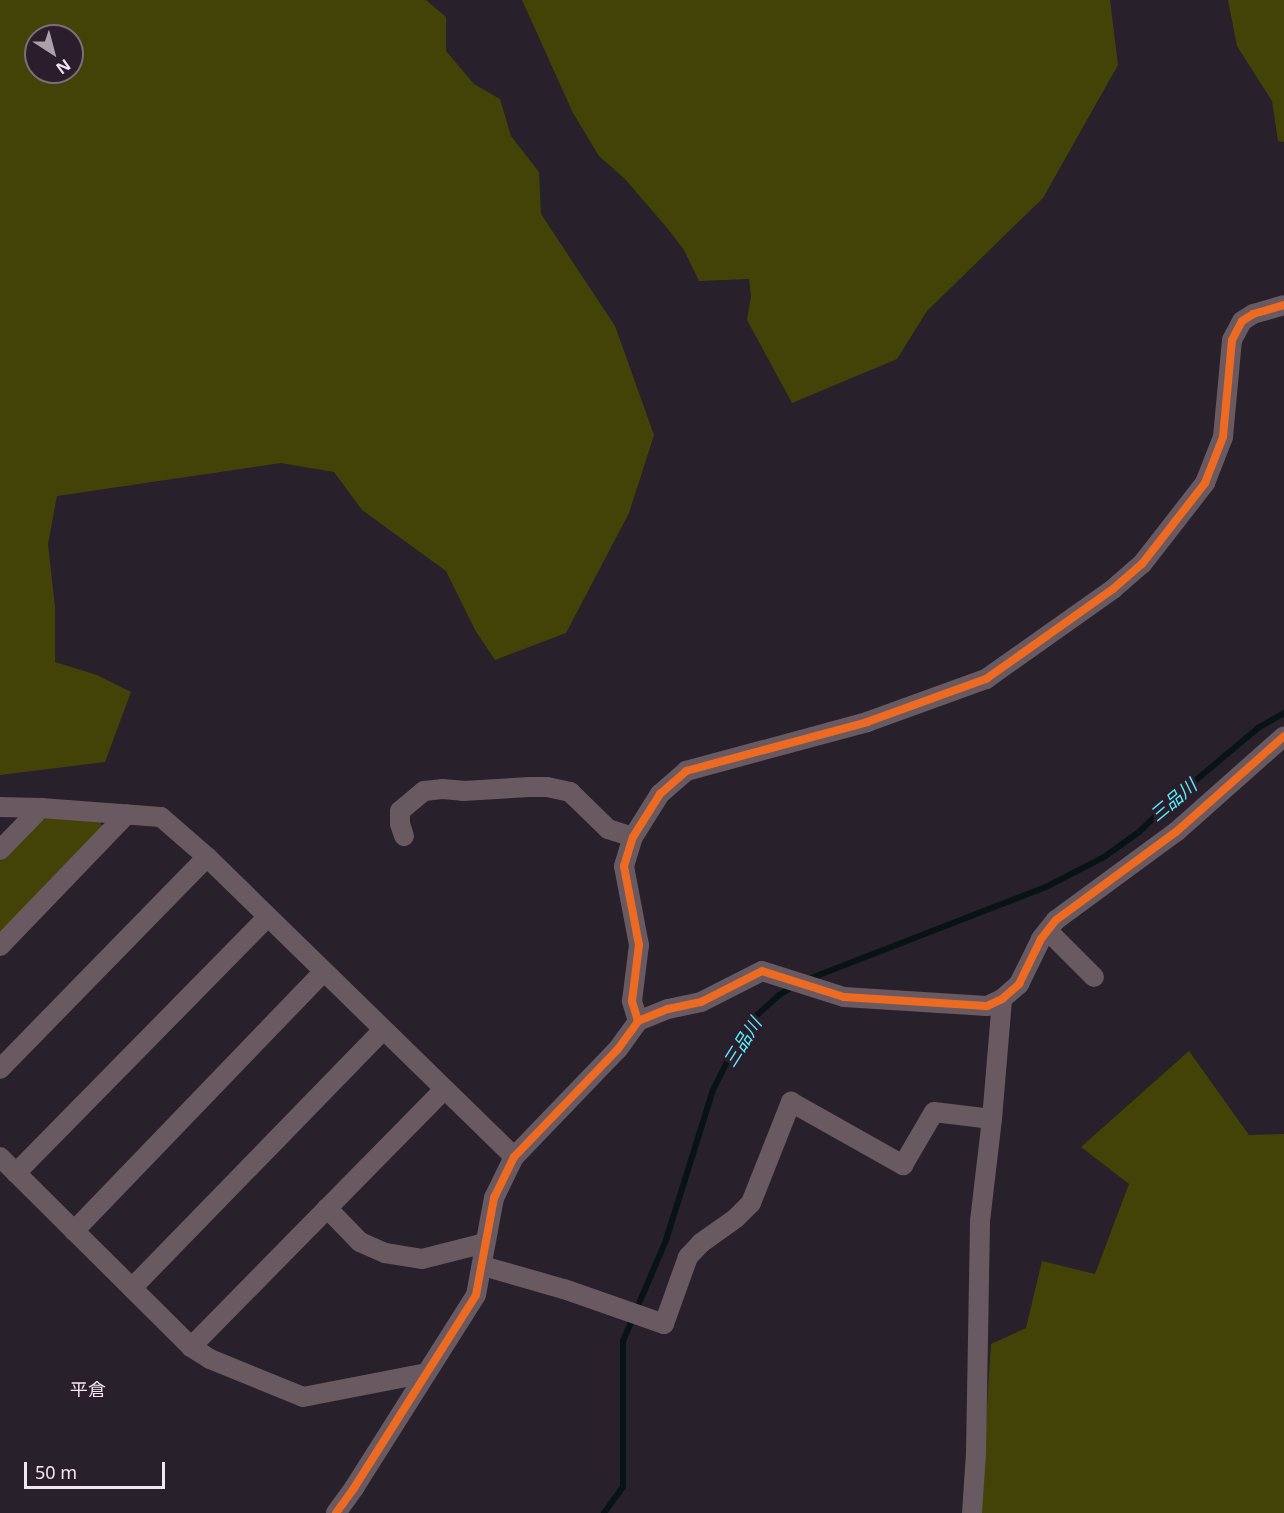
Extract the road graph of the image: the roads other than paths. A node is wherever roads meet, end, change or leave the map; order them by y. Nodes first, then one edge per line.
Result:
1 (1284, 305) edge
2 (1284, 736) edge
3 (0, 807) edge
4 (41, 808) junction
5 (127, 814) junction
6 (404, 836) dead end
7 (633, 837) junction
8 (0, 850) edge
9 (207, 857) junction
10 (268, 917) junction
11 (1048, 931) junction
12 (0, 946) edge
13 (322, 972) junction
14 (1094, 977) dead end
15 (1002, 999) junction
16 (638, 1021) junction
17 (383, 1030) junction
18 (0, 1069) edge
19 (443, 1091) junction
20 (992, 1119) junction
21 (0, 1157) edge
22 (514, 1157) junction
23 (16, 1173) junction
24 (327, 1208) junction
25 (74, 1231) junction
26 (485, 1243) junction
27 (483, 1266) junction
28 (132, 1288) junction
29 (191, 1347) junction
30 (427, 1373) junction
31 (345, 1509) edge
32 (972, 1513) edge

1 - 7 street
2 - 11 street
3 - 4 street
4 - 5 street
4 - 8 street
5 - 9 street
5 - 12 street
6 - 7 street
7 - 16 street
9 - 10 street
9 - 18 street
10 - 13 street
10 - 23 street
11 - 14 street
11 - 15 street
13 - 17 street
13 - 25 street
15 - 16 street
15 - 20 street
16 - 22 street
17 - 19 street
17 - 28 street
19 - 22 street
19 - 24 street
20 - 27 street
20 - 32 street
21 - 23 street
22 - 26 street
23 - 25 street
24 - 26 street
24 - 29 street
25 - 28 street
26 - 27 street
27 - 30 street
28 - 29 street
29 - 30 street
30 - 31 street

